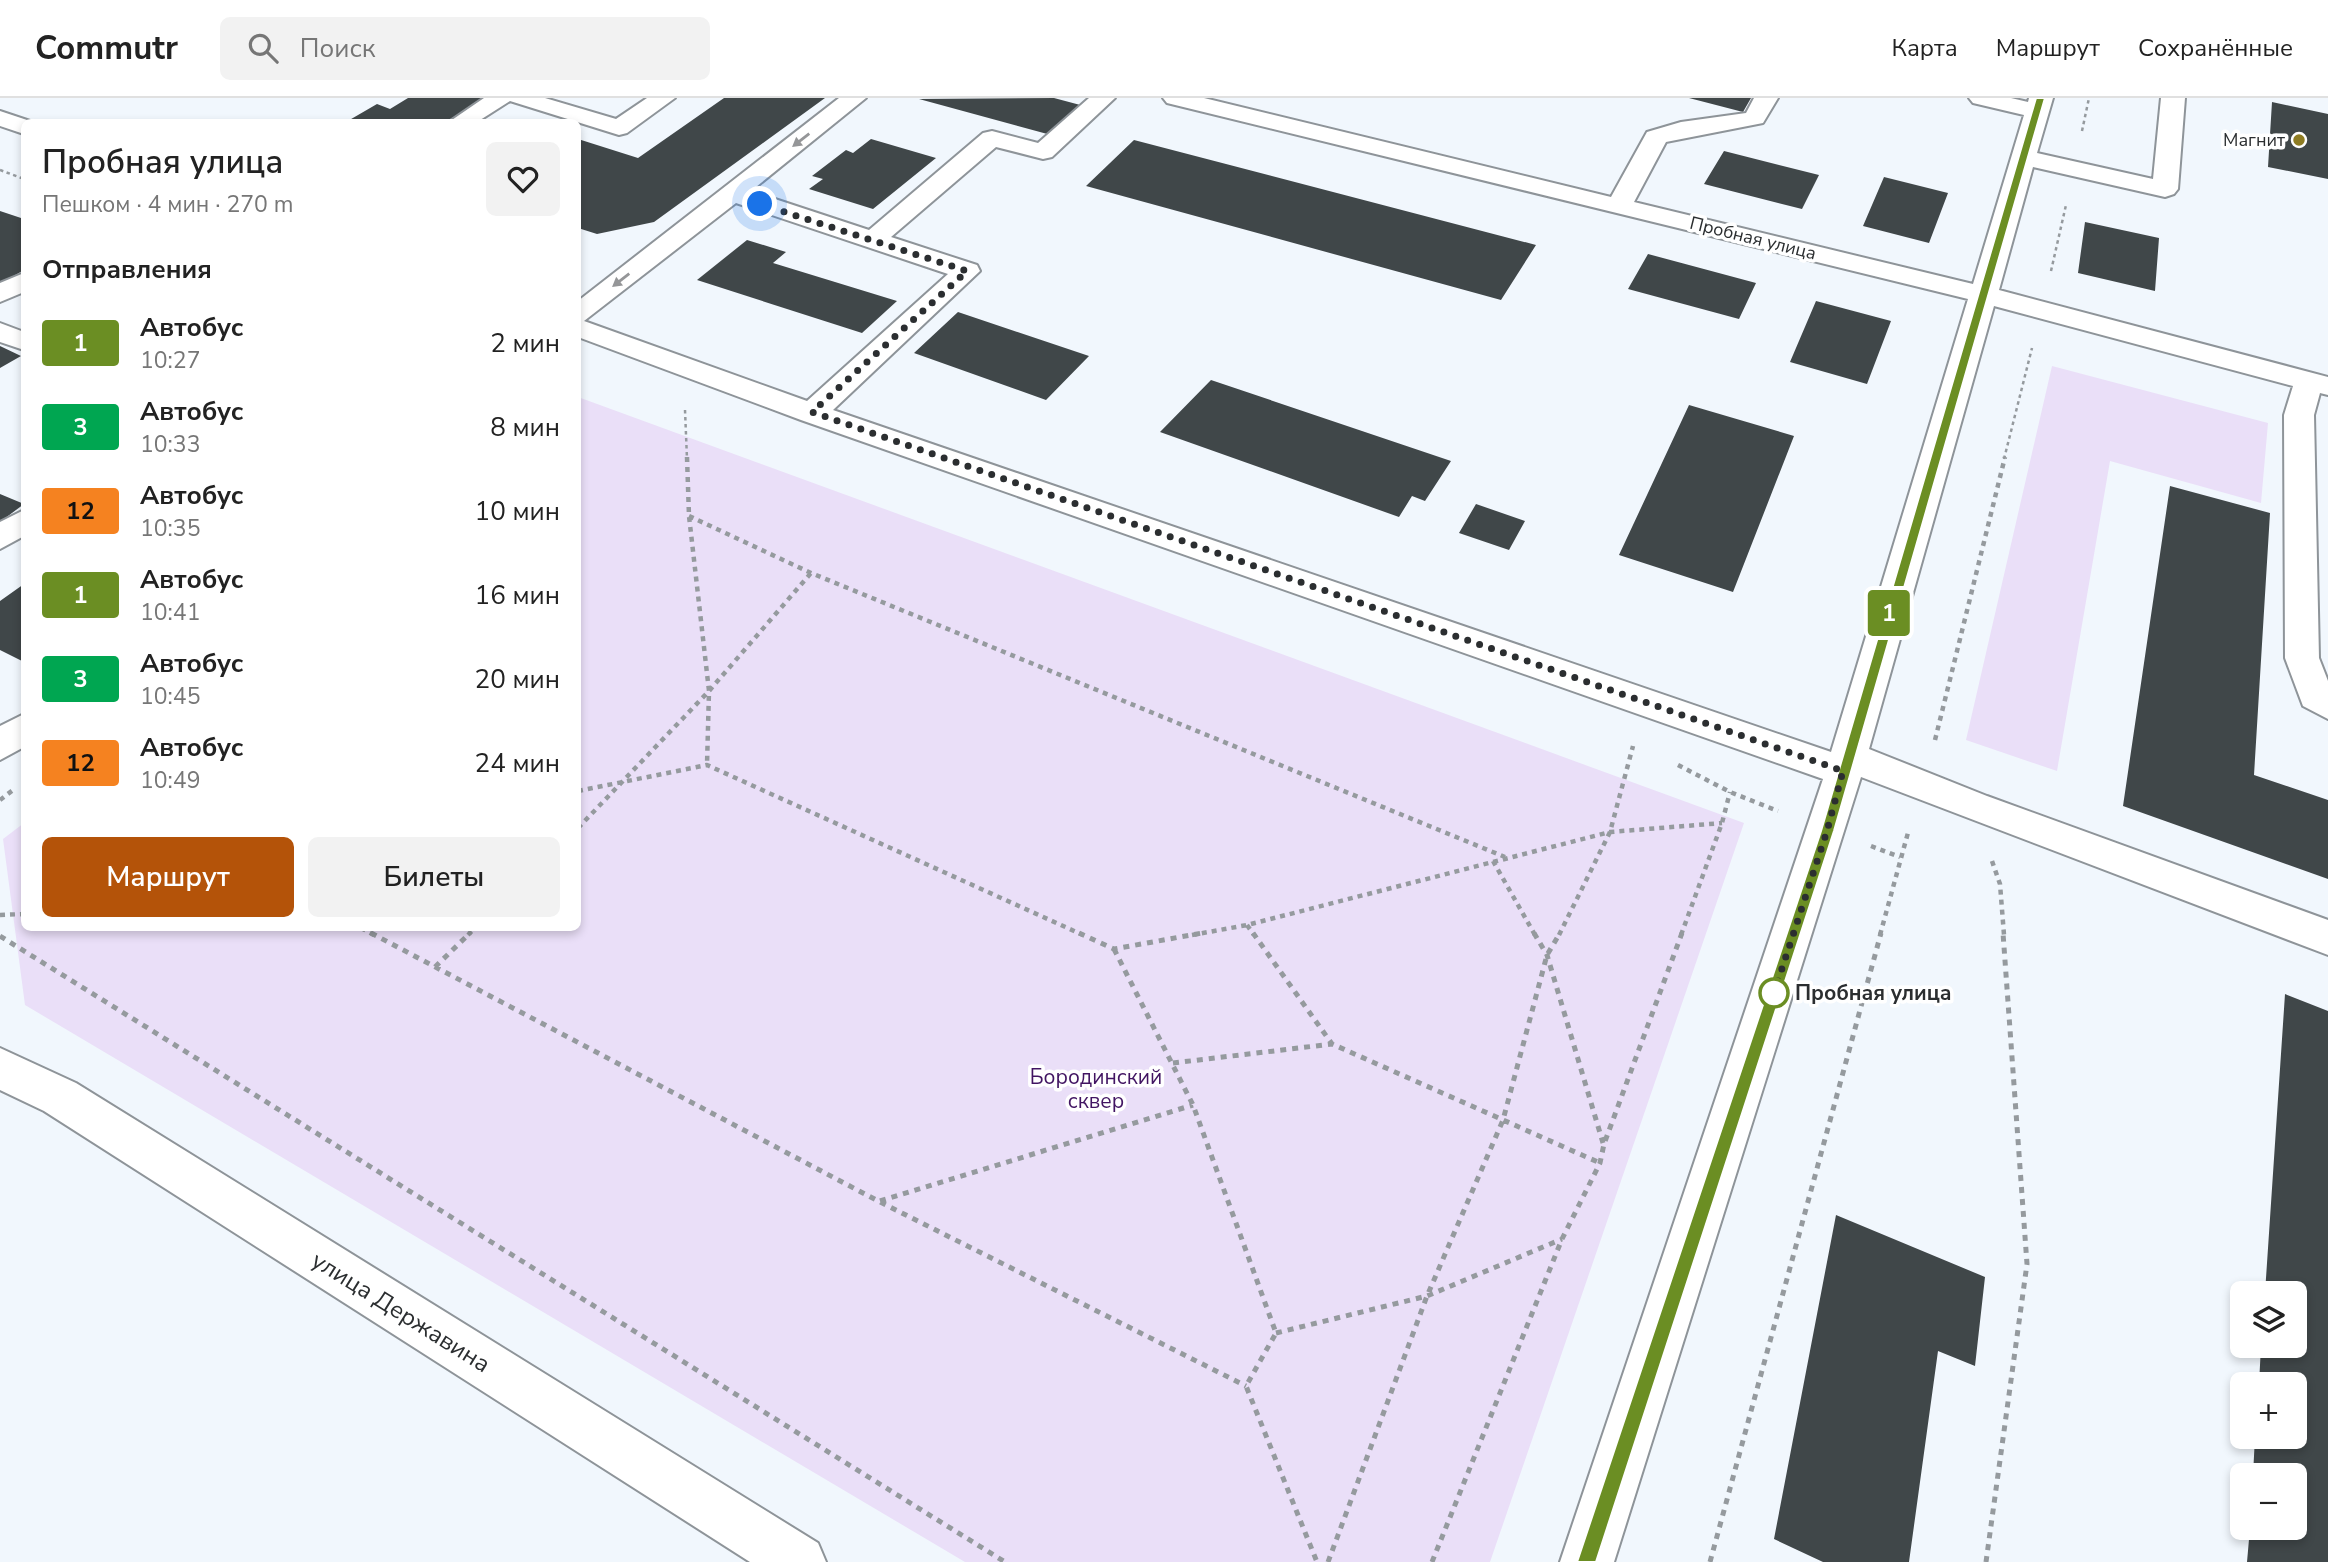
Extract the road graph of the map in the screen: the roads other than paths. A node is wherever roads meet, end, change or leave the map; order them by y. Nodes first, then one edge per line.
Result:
1 (501, 98) edge
2 (520, 98) edge
3 (663, 98) edge
4 (855, 98) edge
5 (1103, 98) edge
6 (1175, 98) edge
7 (1766, 98) edge
8 (1981, 98) edge
9 (2173, 98) edge
10 (1221, 103) edge
11 (2039, 104) edge
12 (466, 119) edge
13 (2024, 157) junction
14 (733, 193) junction
15 (1619, 206) junction
16 (871, 241) junction
17 (21, 283) edge
18 (0, 294) edge
19 (1982, 294) junction
20 (581, 312) edge
21 (581, 329) edge
22 (0, 331) edge
23 (21, 341) edge
24 (2319, 383) edge
25 (812, 412) junction
26 (21, 523) edge
27 (0, 538) edge
28 (2315, 578) edge
29 (2328, 705) edge
30 (0, 716) edge
31 (21, 726) edge
32 (21, 730) edge
33 (0, 746) edge
34 (1845, 763) junction
35 (2328, 938) edge
36 (0, 1068) edge
37 (799, 1562) edge
38 (1587, 1562) edge

1 - 12 street
2 - 3 street
4 -> 14 street
5 - 16 street
6 - 10 street, Пробная улица
7 - 15 street
8 - 11 street
9 - 13 street
10 - 15 street, Пробная улица
11 - 13 street
13 - 19 street
14 - 16 street
14 -> 20 street
15 - 19 street, Пробная улица
16 - 25 street
17 - 18 street
19 - 24 street, Пробная улица
19 - 34 street
21 - 25 street
22 - 23 street
24 - 28 street
25 - 34 street
26 - 27 street
28 - 29 street
30 - 31 street
32 - 33 street
34 - 35 street
34 - 38 street
36 - 37 street, улица Державина

